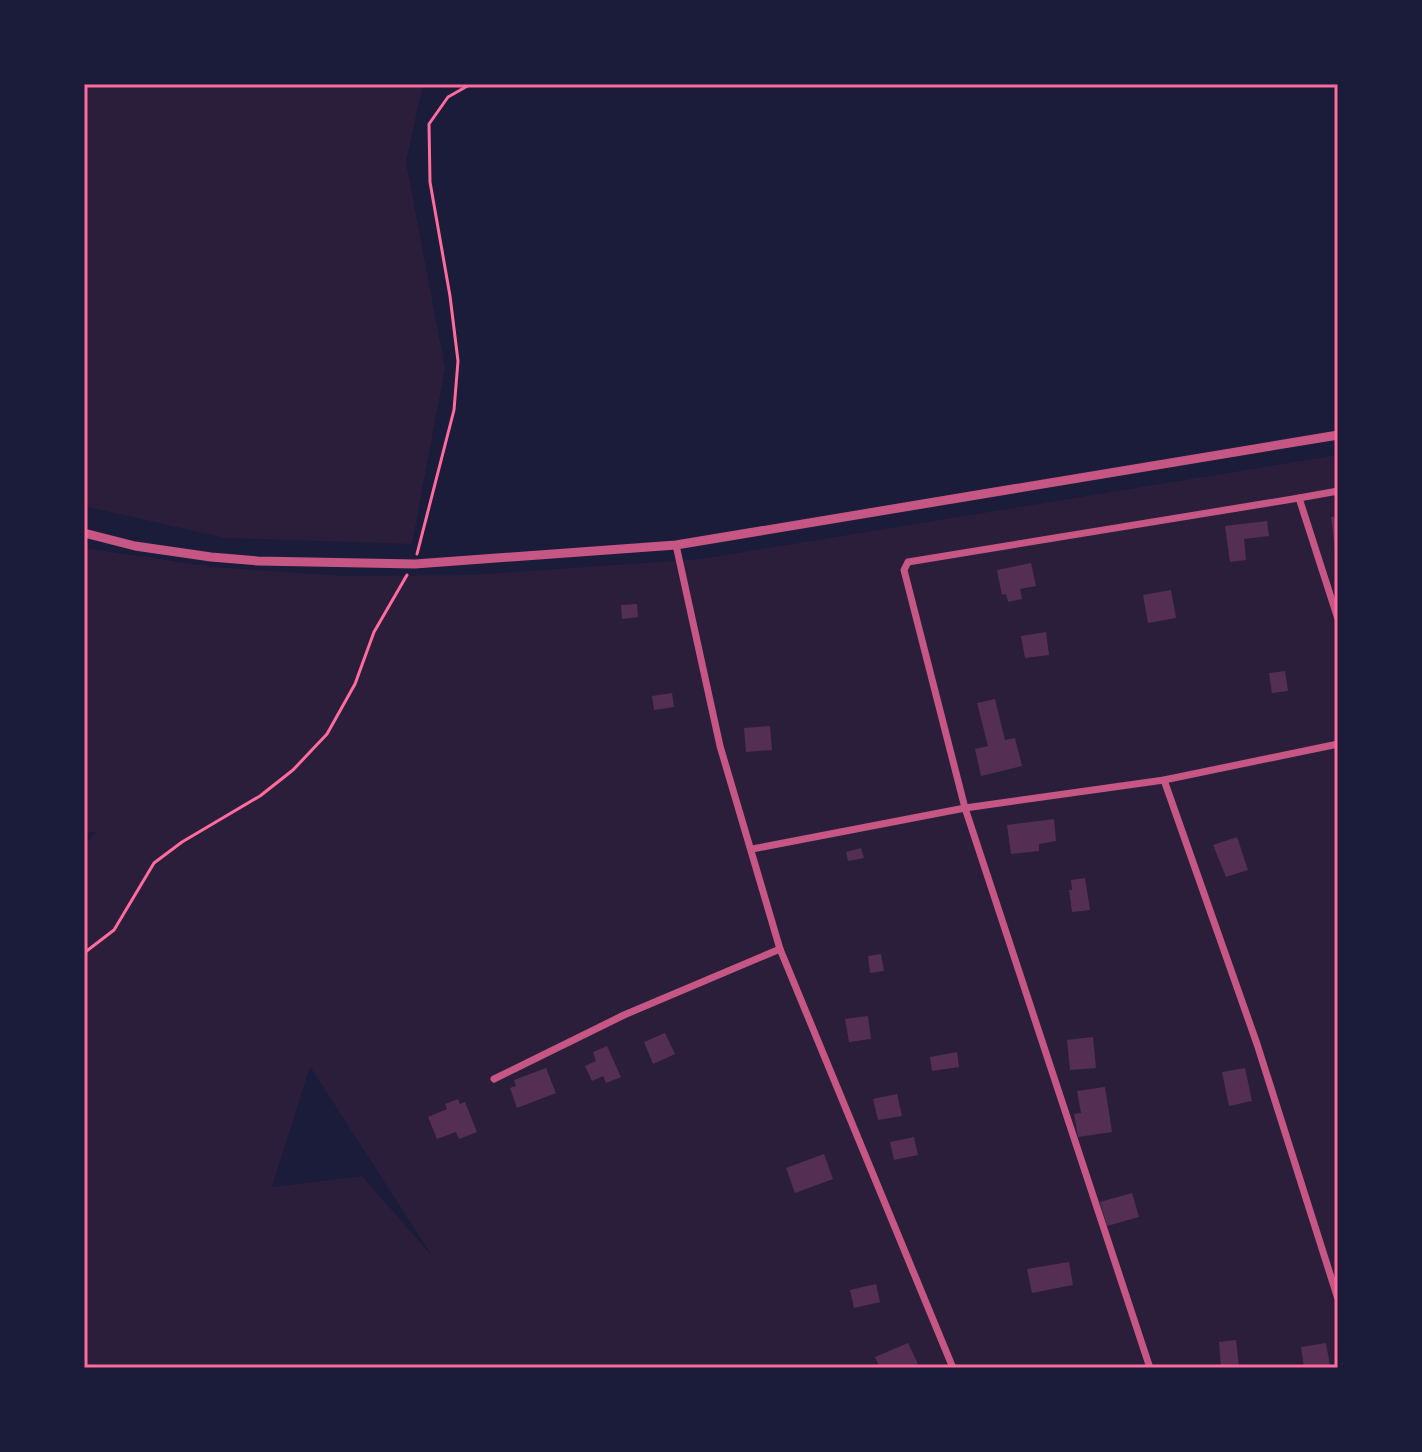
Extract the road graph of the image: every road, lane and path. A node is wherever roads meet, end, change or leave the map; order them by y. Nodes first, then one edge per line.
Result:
1 (471, 84) edge
2 (1338, 435) edge
3 (1338, 491) edge
4 (1299, 498) junction
5 (84, 533) edge
6 (676, 545) junction
7 (415, 564) junction
8 (1338, 619) edge
9 (1338, 744) edge
10 (1164, 780) junction
11 (965, 808) junction
12 (752, 849) junction
13 (780, 949) junction
14 (84, 953) edge
15 (494, 1079) dead end
16 (1338, 1299) edge
17 (953, 1368) edge
18 (1150, 1368) edge

1 - 7 path
2 - 6 street
3 - 4 street
4 - 8 street
4 - 11 street
5 - 7 street
6 - 7 street
6 - 12 street
7 - 14 path
9 - 10 street
10 - 11 street
10 - 16 street
11 - 12 street
11 - 18 street
12 - 13 street
13 - 15 street
13 - 17 street

